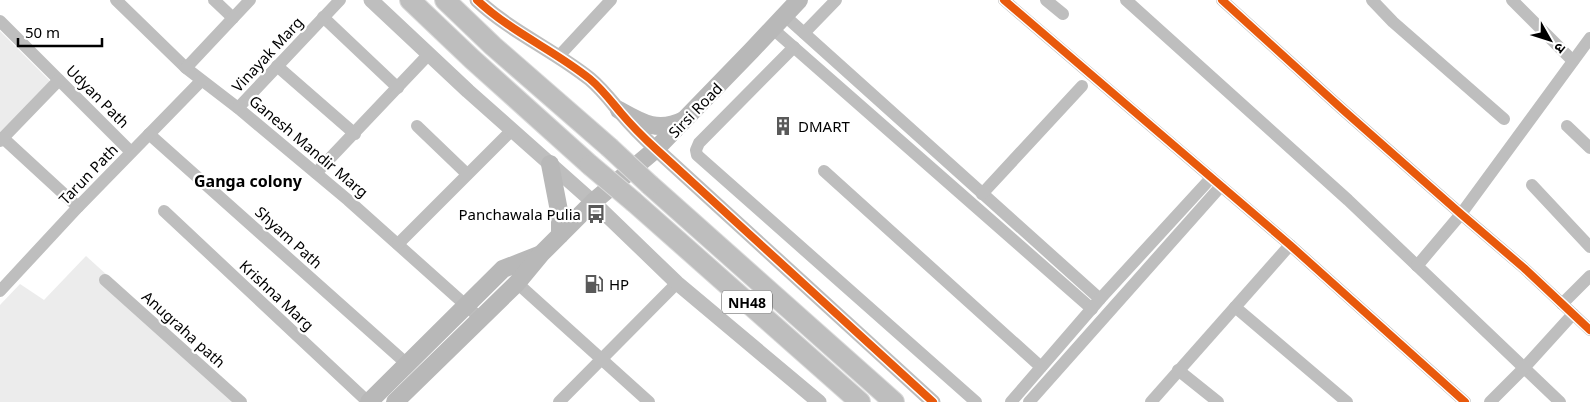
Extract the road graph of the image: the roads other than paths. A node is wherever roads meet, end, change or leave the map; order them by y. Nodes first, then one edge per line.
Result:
1 (116, 0) edge
2 (214, 0) edge
3 (250, 0) edge
4 (340, 0) edge
5 (371, 0) edge
6 (410, 0) edge
7 (445, 0) edge
8 (611, 0) edge
9 (799, 0) edge
10 (836, 0) edge
11 (1004, 0) edge
12 (1046, 0) edge
13 (1126, 0) edge
14 (1222, 0) edge
15 (1372, 0) edge
16 (1512, 0) edge
17 (479, 1) edge
18 (1063, 14) dead end
19 (785, 16) junction
20 (233, 18) junction
21 (323, 18) junction
22 (0, 21) edge
23 (773, 29) junction
24 (804, 33) junction
25 (1590, 38) edge
26 (794, 47) junction
27 (429, 54) junction
28 (558, 57) junction
29 (1573, 61) junction
30 (277, 66) junction
31 (186, 68) junction
32 (59, 80) junction
33 (201, 80) junction
34 (1082, 86) dead end
35 (398, 88) junction
36 (238, 108) junction
37 (619, 110) junction
38 (686, 118) junction
39 (1504, 119) dead end
40 (417, 126) dead end
41 (1568, 126) dead end
42 (512, 130) junction
43 (149, 134) junction
44 (355, 134) junction
45 (2, 139) edge
46 (1590, 148) edge
47 (656, 149) junction
48 (131, 152) junction
49 (550, 164) junction
50 (824, 171) dead end
51 (316, 173) junction
52 (467, 174) junction
53 (1216, 182) junction
54 (1532, 185) dead end
55 (982, 194) junction
56 (593, 202) junction
57 (78, 207) junction
58 (164, 211) dead end
59 (1460, 214) junction
60 (560, 236) junction
61 (398, 244) junction
62 (1290, 245) junction
63 (1590, 247) edge
64 (541, 254) junction
65 (1418, 266) junction
66 (1590, 276) edge
67 (105, 280) dead end
68 (517, 283) junction
69 (677, 283) junction
70 (0, 291) edge
71 (1096, 304) junction
72 (1562, 304) junction
73 (466, 306) junction
74 (1235, 307) junction
75 (1573, 314) junction
76 (480, 318) junction
77 (1590, 330) edge
78 (601, 359) junction
79 (407, 364) junction
80 (1041, 367) junction
81 (1524, 368) junction
82 (1178, 370) junction
83 (241, 402) edge
84 (369, 402) edge
85 (395, 402) edge
86 (559, 402) edge
87 (648, 402) edge
88 (819, 402) edge
89 (860, 402) edge
90 (894, 402) edge
91 (933, 402) edge
92 (976, 402) edge
93 (1011, 402) edge
94 (1029, 402) edge
95 (1150, 402) edge
96 (1218, 402) edge
97 (1347, 402) edge
98 (1465, 402) edge
99 (1490, 402) edge
100 (1560, 402) edge

1 - 31 street, Ganesh Mandir Marg
2 - 20 street
3 - 20 street
4 - 21 street, Vinayak Marg
5 - 27 street
6 - 89 highway, NH48, bridge
7 - 90 highway, NH48, bridge
8 - 28 street
9 - 19 main road, Sirsi Road
10 - 24 street
11 - 53 street
12 - 18 street
13 - 65 street
14 - 59 street
15 - 39 street
16 - 29 street
17 - 28 street
19 - 23 main road, Sirsi Road
19 - 24 street
20 - 31 street
21 - 30 street, Vinayak Marg
21 - 35 street
22 - 32 street, Udyan Path
23 - 26 street
23 - 38 main road, Sirsi Road
24 - 55 street
25 - 29 street
26 - 71 street
26 - 92 street
27 - 35 street
27 - 42 street
28 - 37 street
29 - 59 street
30 - 36 street, Vinayak Marg
30 - 44 street
31 - 33 street, Ganesh Mandir Marg
32 - 45 street
32 - 48 street, Udyan Path
33 - 36 street, Ganesh Mandir Marg
33 - 43 street, Tarun Path
34 - 55 street
35 - 44 street
36 - 51 street, Ganesh Mandir Marg
37 - 38 main road
37 - 47 street
38 - 47 main road, Sirsi Road
40 - 52 street
41 - 46 street
42 - 49 street
42 - 52 street
43 - 48 street, Tarun Path
43 - 79 street, Shyam Path
44 - 51 street
45 - 57 street
47 - 56 main road, Sirsi Road
47 - 91 street
48 - 57 street, Tarun Path
49 - 56 street
49 - 60 main road
50 - 80 street
51 - 61 street, Ganesh Mandir Marg
52 - 61 street
53 - 62 street
53 - 71 street
53 - 94 street
54 - 63 street
55 - 71 street
56 - 60 main road, Sirsi Road
56 - 69 street
57 - 70 street, Tarun Path
58 - 84 street, Krishna Marg
59 - 65 street
59 - 72 street
60 - 64 main road, Sirsi Road
61 - 73 street, Ganesh Mandir Marg
62 - 74 street
62 - 98 street
64 - 68 main road, Sirsi Road
64 - 73 main road, Sirsi Road
65 - 81 street
66 - 72 street
67 - 83 street, Anugraha path
68 - 76 main road, Sirsi Road
68 - 78 street
69 - 78 street
69 - 88 street
71 - 80 street
72 - 75 street
73 - 76 street, Ganesh Mandir Marg
73 - 79 main road, Sirsi Road
74 - 82 street
74 - 97 street
75 - 77 street
75 - 81 street
76 - 85 main road, Sirsi Road
78 - 86 street
78 - 87 street
79 - 84 main road, Sirsi Road
80 - 93 street
81 - 99 street
81 - 100 street
82 - 95 street
82 - 96 street

